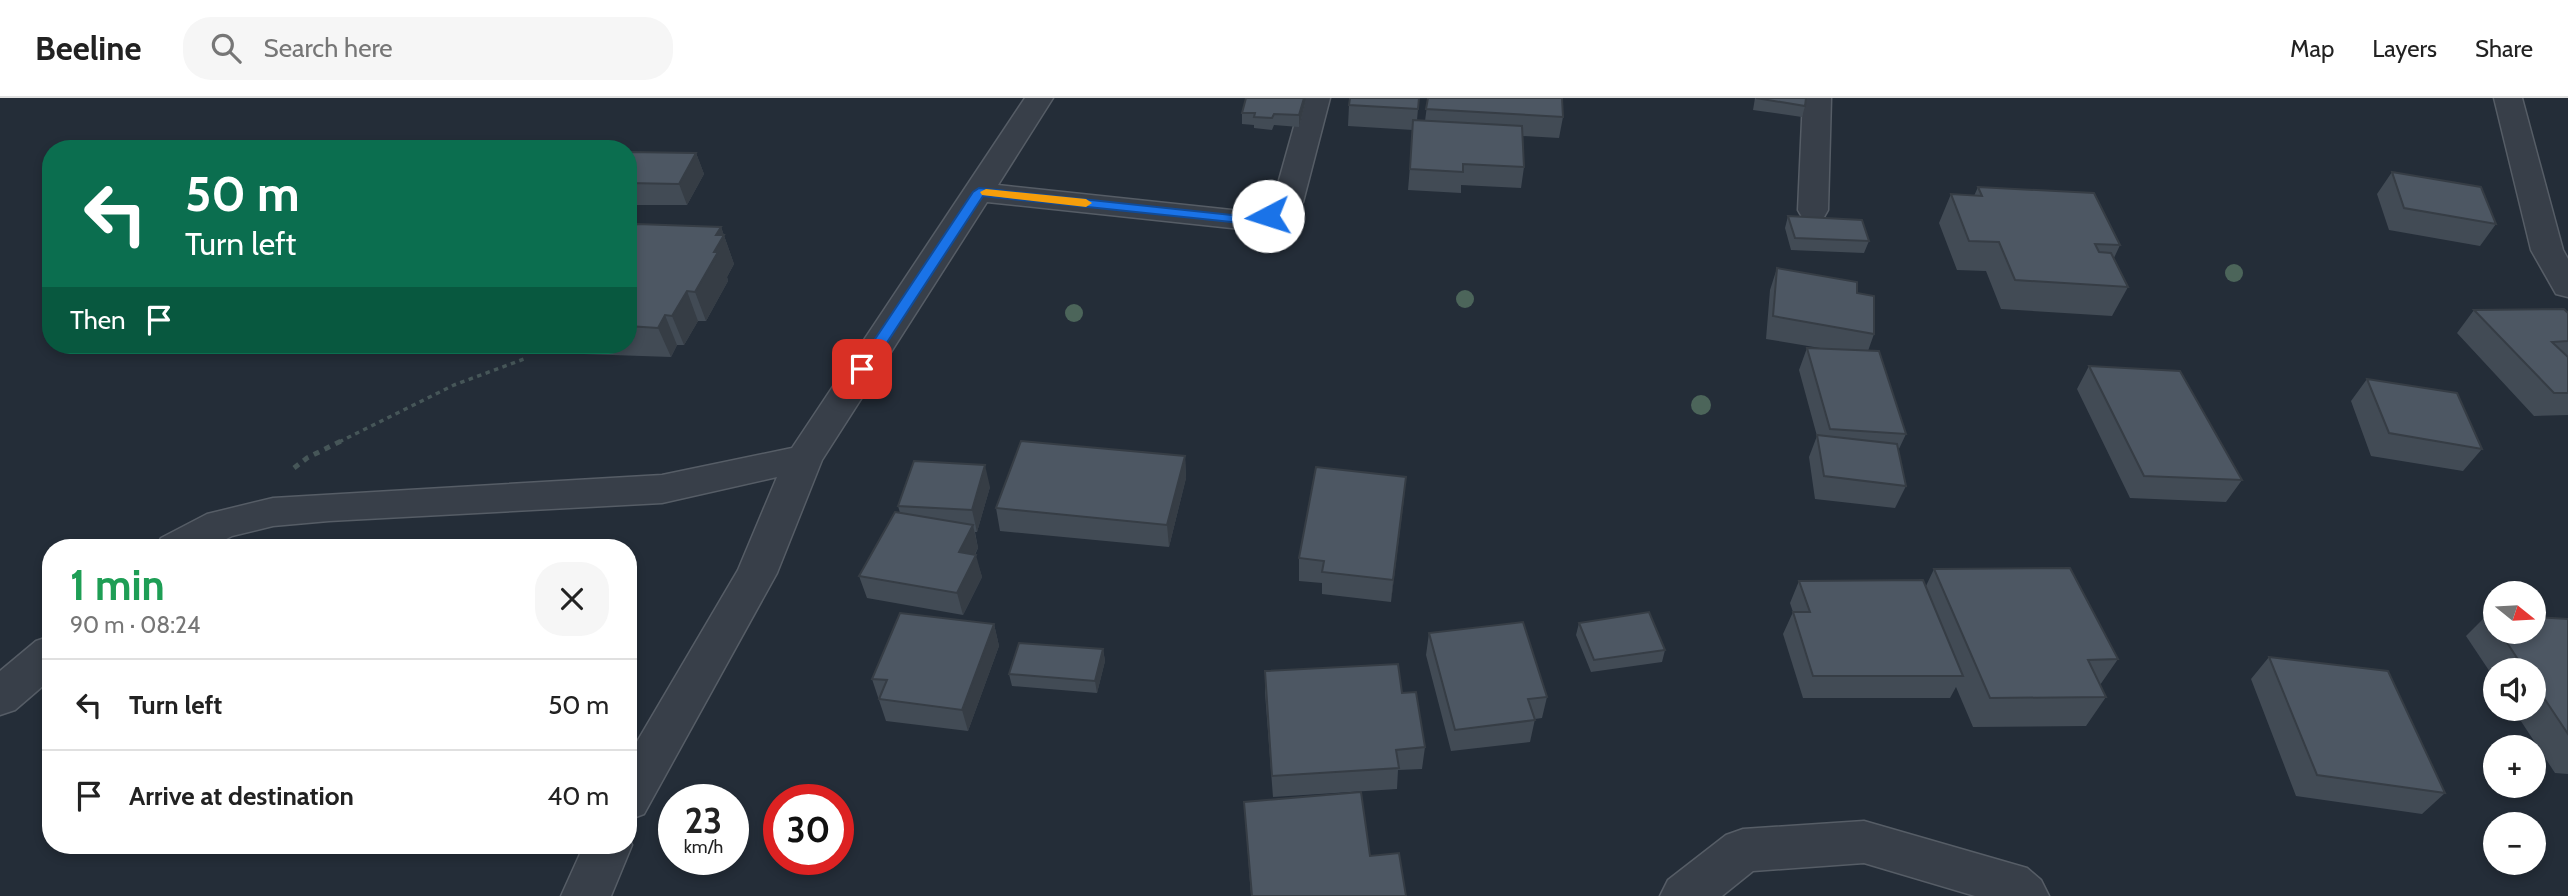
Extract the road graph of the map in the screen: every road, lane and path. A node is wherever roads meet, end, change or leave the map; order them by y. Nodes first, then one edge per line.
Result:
1 (1039, 98) edge
2 (1315, 98) edge
3 (1817, 98) edge
4 (2508, 98) edge
5 (979, 192) junction
6 (1813, 210) dead end
7 (2568, 287) edge
8 (524, 359) dead end
9 (804, 458) junction
10 (286, 474) dead end
11 (192, 539) edge
12 (42, 661) edge
13 (0, 697) edge
14 (637, 784) edge
15 (604, 854) edge
16 (586, 896) edge
17 (1685, 896) edge
18 (2024, 896) edge

1 - 5 street
2 - 5 street
3 - 6 street
4 - 7 street
5 - 9 street
8 - 10 path
9 - 11 street
9 - 14 street
12 - 13 street
15 - 16 street
17 - 18 street

